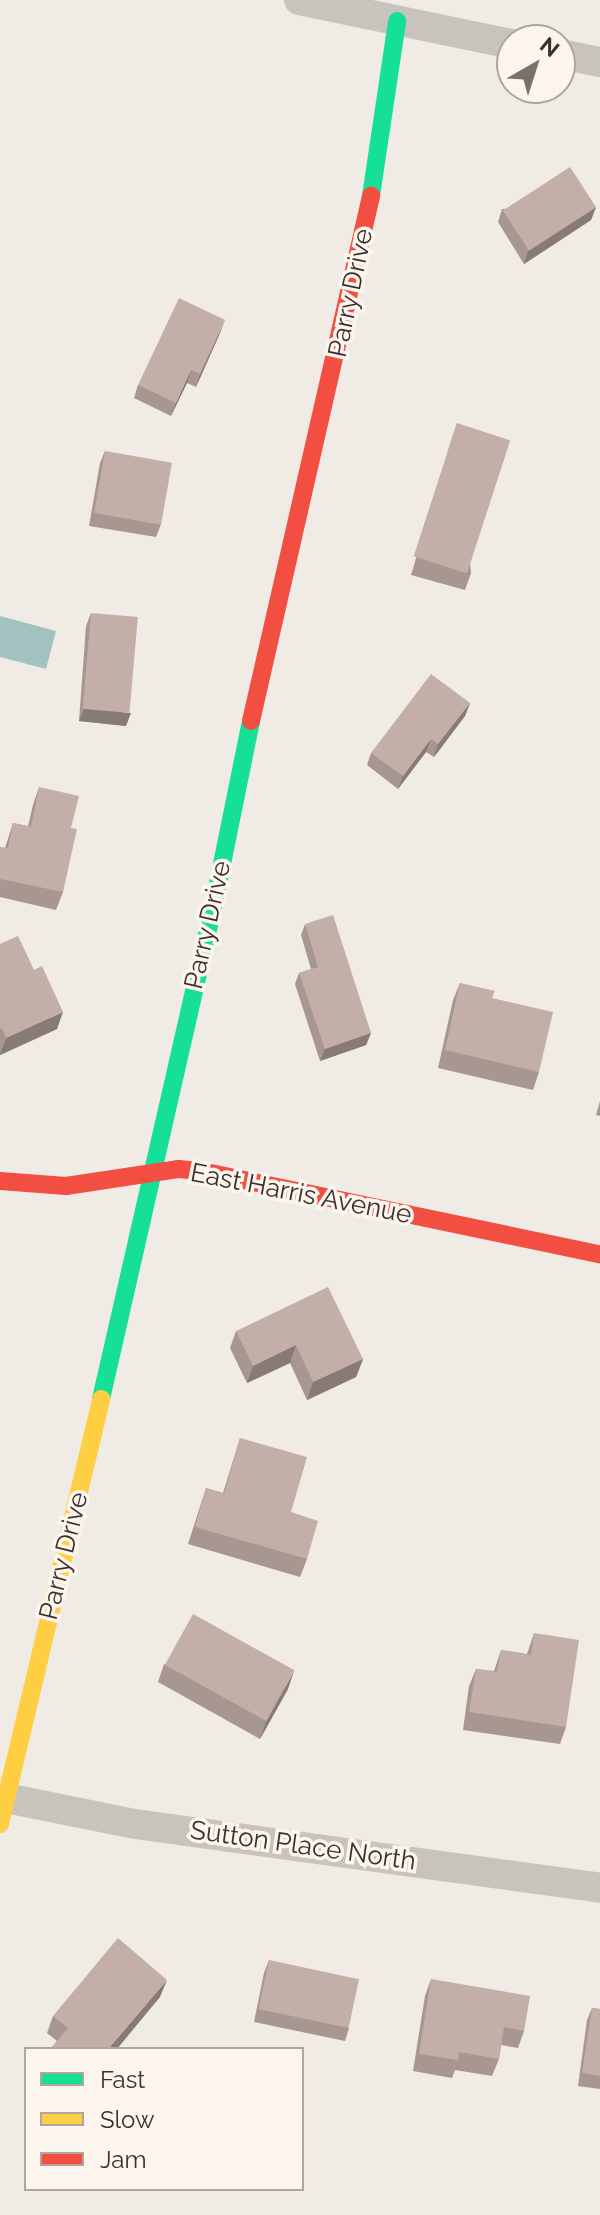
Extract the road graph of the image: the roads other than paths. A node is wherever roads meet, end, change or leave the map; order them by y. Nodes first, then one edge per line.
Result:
1 (299, 0) edge
2 (397, 21) junction
3 (496, 41) edge
4 (576, 57) edge
5 (600, 62) edge
6 (152, 1173) junction
7 (0, 1181) edge
8 (600, 1254) edge
9 (3, 1811) edge
10 (600, 1888) edge

1 - 2 street
2 - 3 street
2 - 6 street, Parry Drive
4 - 5 street
6 - 7 street, East Harris Avenue
6 - 8 street, East Harris Avenue
6 - 9 street, Parry Drive
9 - 10 street, Sutton Place North

